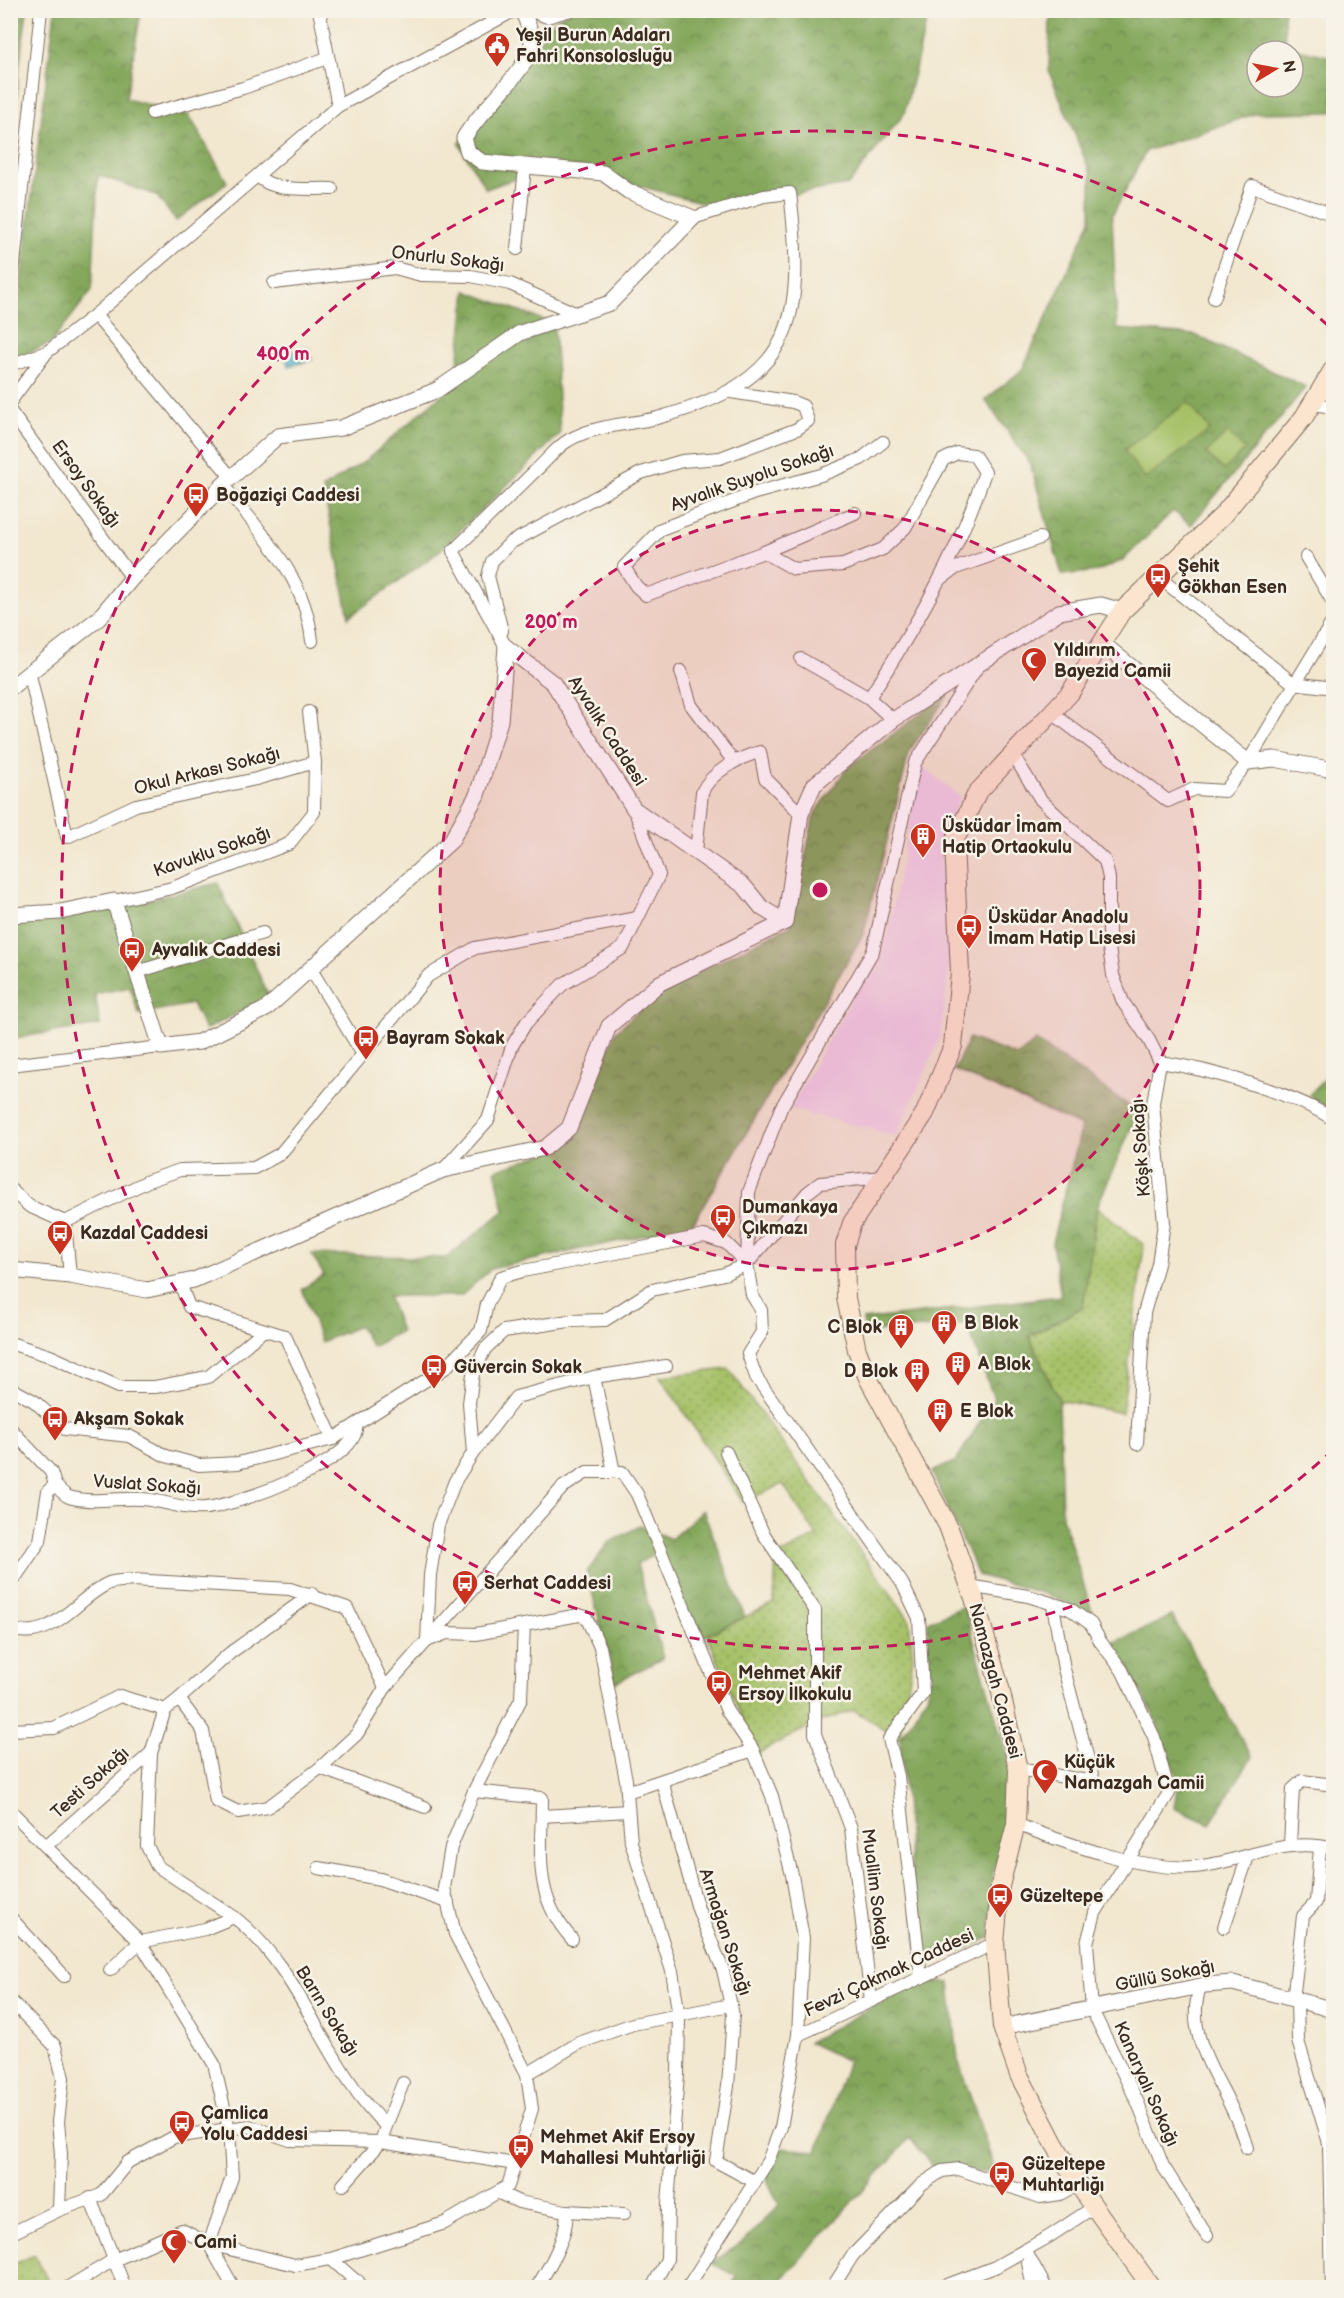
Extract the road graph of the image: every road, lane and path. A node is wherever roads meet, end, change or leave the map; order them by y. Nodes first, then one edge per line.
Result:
1 (41, 10) edge
2 (319, 10) edge
3 (515, 10) edge
4 (522, 10) edge
5 (529, 10) edge
6 (571, 10) edge
7 (327, 58) junction
8 (338, 106) junction
9 (152, 113) dead end
10 (525, 167) junction
11 (258, 176) junction
12 (332, 189) dead end
13 (1334, 215) edge
14 (693, 218) junction
15 (517, 249) dead end
16 (274, 283) dead end
17 (1214, 298) dead end
18 (10, 301) edge
19 (577, 314) junction
20 (95, 315) junction
21 (47, 352) junction
22 (10, 365) edge
23 (1334, 368) edge
24 (731, 392) junction
25 (10, 402) edge
26 (1312, 404) junction
27 (1334, 407) edge
28 (10, 411) edge
29 (883, 442) dead end
30 (227, 481) junction
31 (855, 513) dead end
32 (1040, 538) dead end
33 (764, 552) junction
34 (1306, 556) dead end
35 (1156, 576) junction
36 (132, 578) junction
37 (941, 578) junction
38 (1334, 604) edge
39 (1122, 611) junction
40 (1334, 619) edge
41 (312, 641) dead end
42 (1102, 643) junction
43 (506, 647) junction
44 (801, 659) dead end
45 (982, 661) junction
46 (29, 671) junction
47 (681, 671) dead end
48 (1293, 683) junction
49 (10, 688) edge
50 (1334, 688) edge
51 (868, 698) junction
52 (309, 712) dead end
53 (1051, 712) junction
54 (893, 720) junction
55 (1012, 753) junction
56 (315, 762) junction
57 (734, 762) junction
58 (1248, 762) junction
59 (1334, 770) edge
60 (634, 809) junction
61 (801, 814) junction
62 (696, 852) junction
63 (114, 901) junction
64 (10, 915) edge
65 (637, 918) junction
66 (785, 922) junction
67 (263, 933) dead end
68 (310, 968) junction
69 (137, 972) junction
70 (161, 1047) junction
71 (362, 1053) junction
72 (1160, 1062) junction
73 (10, 1065) edge
74 (1334, 1120) edge
75 (443, 1170) junction
76 (883, 1177) junction
77 (10, 1189) edge
78 (64, 1222) junction
79 (747, 1264) junction
80 (10, 1269) edge
81 (70, 1276) junction
82 (180, 1283) junction
83 (264, 1330) junction
84 (473, 1339) junction
85 (10, 1342) edge
86 (484, 1349) junction
87 (666, 1366) dead end
88 (594, 1377) junction
89 (10, 1388) edge
90 (356, 1425) junction
91 (10, 1428) edge
92 (333, 1439) junction
93 (1137, 1444) dead end
94 (726, 1452) dead end
95 (473, 1453) junction
96 (614, 1472) junction
97 (55, 1485) junction
98 (10, 1586) edge
99 (969, 1586) junction
100 (312, 1594) junction
101 (1053, 1605) junction
102 (524, 1625) junction
103 (10, 1629) edge
104 (427, 1641) junction
105 (385, 1688) junction
106 (179, 1700) junction
107 (165, 1710) junction
108 (10, 1730) edge
109 (753, 1750) junction
110 (151, 1753) junction
111 (320, 1767) junction
112 (1018, 1769) junction
113 (662, 1780) junction
114 (1334, 1785) edge
115 (474, 1791) junction
116 (627, 1792) junction
117 (425, 1807) dead end
118 (10, 1810) edge
119 (628, 1811) junction
120 (542, 1816) junction
121 (1016, 1824) junction
122 (1290, 1844) junction
123 (47, 1845) junction
124 (1320, 1847) junction
125 (1334, 1850) edge
126 (1248, 1856) junction
127 (1130, 1860) junction
128 (319, 1868) dead end
129 (448, 1902) junction
130 (10, 1917) edge
131 (234, 1917) junction
132 (1224, 1927) dead end
133 (572, 1939) dead end
134 (140, 1942) junction
135 (995, 1943) junction
136 (110, 1970) dead end
137 (64, 1976) dead end
138 (921, 1978) junction
139 (1200, 1987) junction
140 (10, 2000) edge
141 (871, 2001) junction
142 (1295, 2001) junction
143 (730, 2005) junction
144 (1092, 2010) junction
145 (1334, 2010) edge
146 (679, 2017) junction
147 (1002, 2027) junction
148 (798, 2035) junction
149 (527, 2074) junction
150 (403, 2083) dead end
151 (386, 2126) junction
152 (229, 2129) junction
153 (381, 2142) junction
154 (1247, 2148) dead end
155 (515, 2164) junction
156 (755, 2182) junction
157 (1078, 2184) junction
158 (342, 2185) dead end
159 (499, 2193) junction
160 (90, 2198) junction
161 (1094, 2207) junction
162 (59, 2210) junction
163 (566, 2211) junction
164 (624, 2214) dead end
165 (10, 2234) edge
166 (1207, 2236) dead end
167 (209, 2244) junction
168 (1025, 2250) junction
169 (331, 2259) junction
170 (112, 2261) junction
171 (361, 2284) edge
172 (67, 2288) edge
173 (125, 2288) edge
174 (234, 2288) edge
175 (343, 2288) edge
176 (536, 2288) edge
177 (652, 2288) edge
178 (687, 2288) edge
179 (832, 2288) edge
180 (939, 2288) edge
181 (1033, 2288) edge
182 (1046, 2288) edge
183 (1152, 2288) edge
184 (1332, 2288) edge

1 - 18 street
2 - 7 street
3 - 8 street
4 - 10 street
5 - 6 street
7 - 8 street
7 - 9 street
8 - 11 street
10 - 14 street
10 - 15 street
11 - 12 street
11 - 20 street
13 - 17 street
14 - 19 street
14 - 24 street
16 - 19 street, Onurlu Sokağı
19 - 30 street
20 - 21 street
20 - 30 street
21 - 22 street
21 - 25 street
23 - 26 main road, Namazgah Caddesi
24 - 43 street
24 - 43 street
26 - 27 street
26 - 35 main road, Namazgah Caddesi
28 - 36 street, Ersoy Sokağı
29 - 33 street, Ayvalık Suyolu Sokağı
30 - 36 street
30 - 41 street
31 - 33 street, Ayvalık Suyolu Sokağı
32 - 37 street
33 - 37 street
34 - 38 street
35 - 39 main road, Namazgah Caddesi
35 - 48 street
36 - 46 street
37 - 51 street
39 - 42 main road, Namazgah Caddesi
39 - 45 street
40 - 48 street
42 - 53 main road, Namazgah Caddesi
42 - 58 street
43 - 60 street, Ayvalık Caddesi
43 - 68 street
44 - 51 street
45 - 54 street
45 - 79 street
46 - 49 street
46 - 56 street, Okul Arkası Sokağı
47 - 57 street
48 - 50 street
48 - 58 street
51 - 54 street
52 - 56 street, Kavuklu Sokağı
53 - 55 main road, Namazgah Caddesi
53 - 58 street
54 - 61 street
55 - 72 street
55 - 76 main road, Namazgah Caddesi
56 - 63 street, Kavuklu Sokağı
57 - 61 street
57 - 62 street
58 - 59 street
60 - 62 street, Ayvalık Caddesi
60 - 65 street
61 - 66 street
62 - 66 street, Ayvalık Caddesi
63 - 64 street
63 - 69 street
65 - 71 street
65 - 75 street
66 - 75 street
67 - 69 street
68 - 70 street
68 - 71 street
69 - 70 street
70 - 73 street
71 - 78 street
72 - 74 street
72 - 93 street, Köşk Sokağı
75 - 82 street
76 - 79 street
76 - 99 main road, Namazgah Caddesi
77 - 78 street
78 - 81 street
79 - 84 street
79 - 86 street
79 - 138 street
80 - 81 street
81 - 82 street
82 - 83 street
83 - 85 street
83 - 92 street
84 - 86 street
84 - 90 street
86 - 95 street
87 - 88 street
88 - 95 street
88 - 96 street
89 - 92 street
90 - 92 street
90 - 97 street, Vuslat Sokağı
91 - 97 street
94 - 141 street, Muallim Sokağı
95 - 104 street
96 - 104 street
96 - 109 street
97 - 98 street
99 - 101 street, Kanaryalı Sokağı
99 - 112 main road, Namazgah Caddesi
100 - 103 street
100 - 105 street
100 - 106 street
101 - 112 street
101 - 127 street, Kanaryalı Sokağı
102 - 104 street
102 - 115 street
102 - 116 street
104 - 105 street
105 - 111 street
106 - 107 street
106 - 111 street
107 - 108 street
107 - 110 street, Testi Sokağı
109 - 113 street
109 - 148 street
110 - 123 street, Testi Sokağı
110 - 131 street, Barın Sokağı
111 - 117 street
112 - 121 main road, Namazgah Caddesi
113 - 116 street
113 - 143 street, Armağan Sokağı
114 - 122 street
115 - 120 street
115 - 129 street
116 - 119 street
118 - 123 street
119 - 120 street
119 - 146 street
120 - 133 street
121 - 127 street
121 - 135 main road, Namazgah Caddesi
122 - 124 street
122 - 126 street
123 - 134 street
124 - 125 street
124 - 142 street
126 - 127 street
126 - 132 street
127 - 144 street, Kanaryalı Sokağı
128 - 129 street
129 - 149 street
130 - 137 street
131 - 134 street
131 - 151 street, Barın Sokağı
134 - 136 street
134 - 152 street
135 - 138 street, Fevzi Çakmak Caddesi
135 - 147 main road, Namazgah Caddesi
138 - 141 street, Fevzi Çakmak Caddesi
139 - 142 street, Güllü Sokağı
139 - 144 street, Güllü Sokağı
139 - 154 street
140 - 162 street
141 - 148 street, Fevzi Çakmak Caddesi
142 - 145 street, Güllü Sokağı
142 - 184 street
143 - 146 street
143 - 156 street, Armağan Sokağı
144 - 147 street, Güllü Sokağı
144 - 166 street, Kanaryalı Sokağı
146 - 149 street
146 - 177 street
147 - 157 main road, Namazgah Caddesi
148 - 156 street
149 - 155 street
150 - 151 street
151 - 153 street
152 - 153 street
152 - 160 street
152 - 167 street
153 - 155 street
153 - 158 street
155 - 159 street
156 - 178 street
157 - 161 main road, Namazgah Caddesi
157 - 179 street
159 - 163 street
159 - 169 street
160 - 162 street
160 - 170 street
161 - 168 street
161 - 183 main road, Namazgah Caddesi
162 - 165 street
163 - 164 street
163 - 176 street
167 - 169 street
167 - 170 street
167 - 174 street
168 - 180 street
168 - 181 street
168 - 182 street
169 - 171 street
170 - 172 street
170 - 173 street
171 - 175 street

